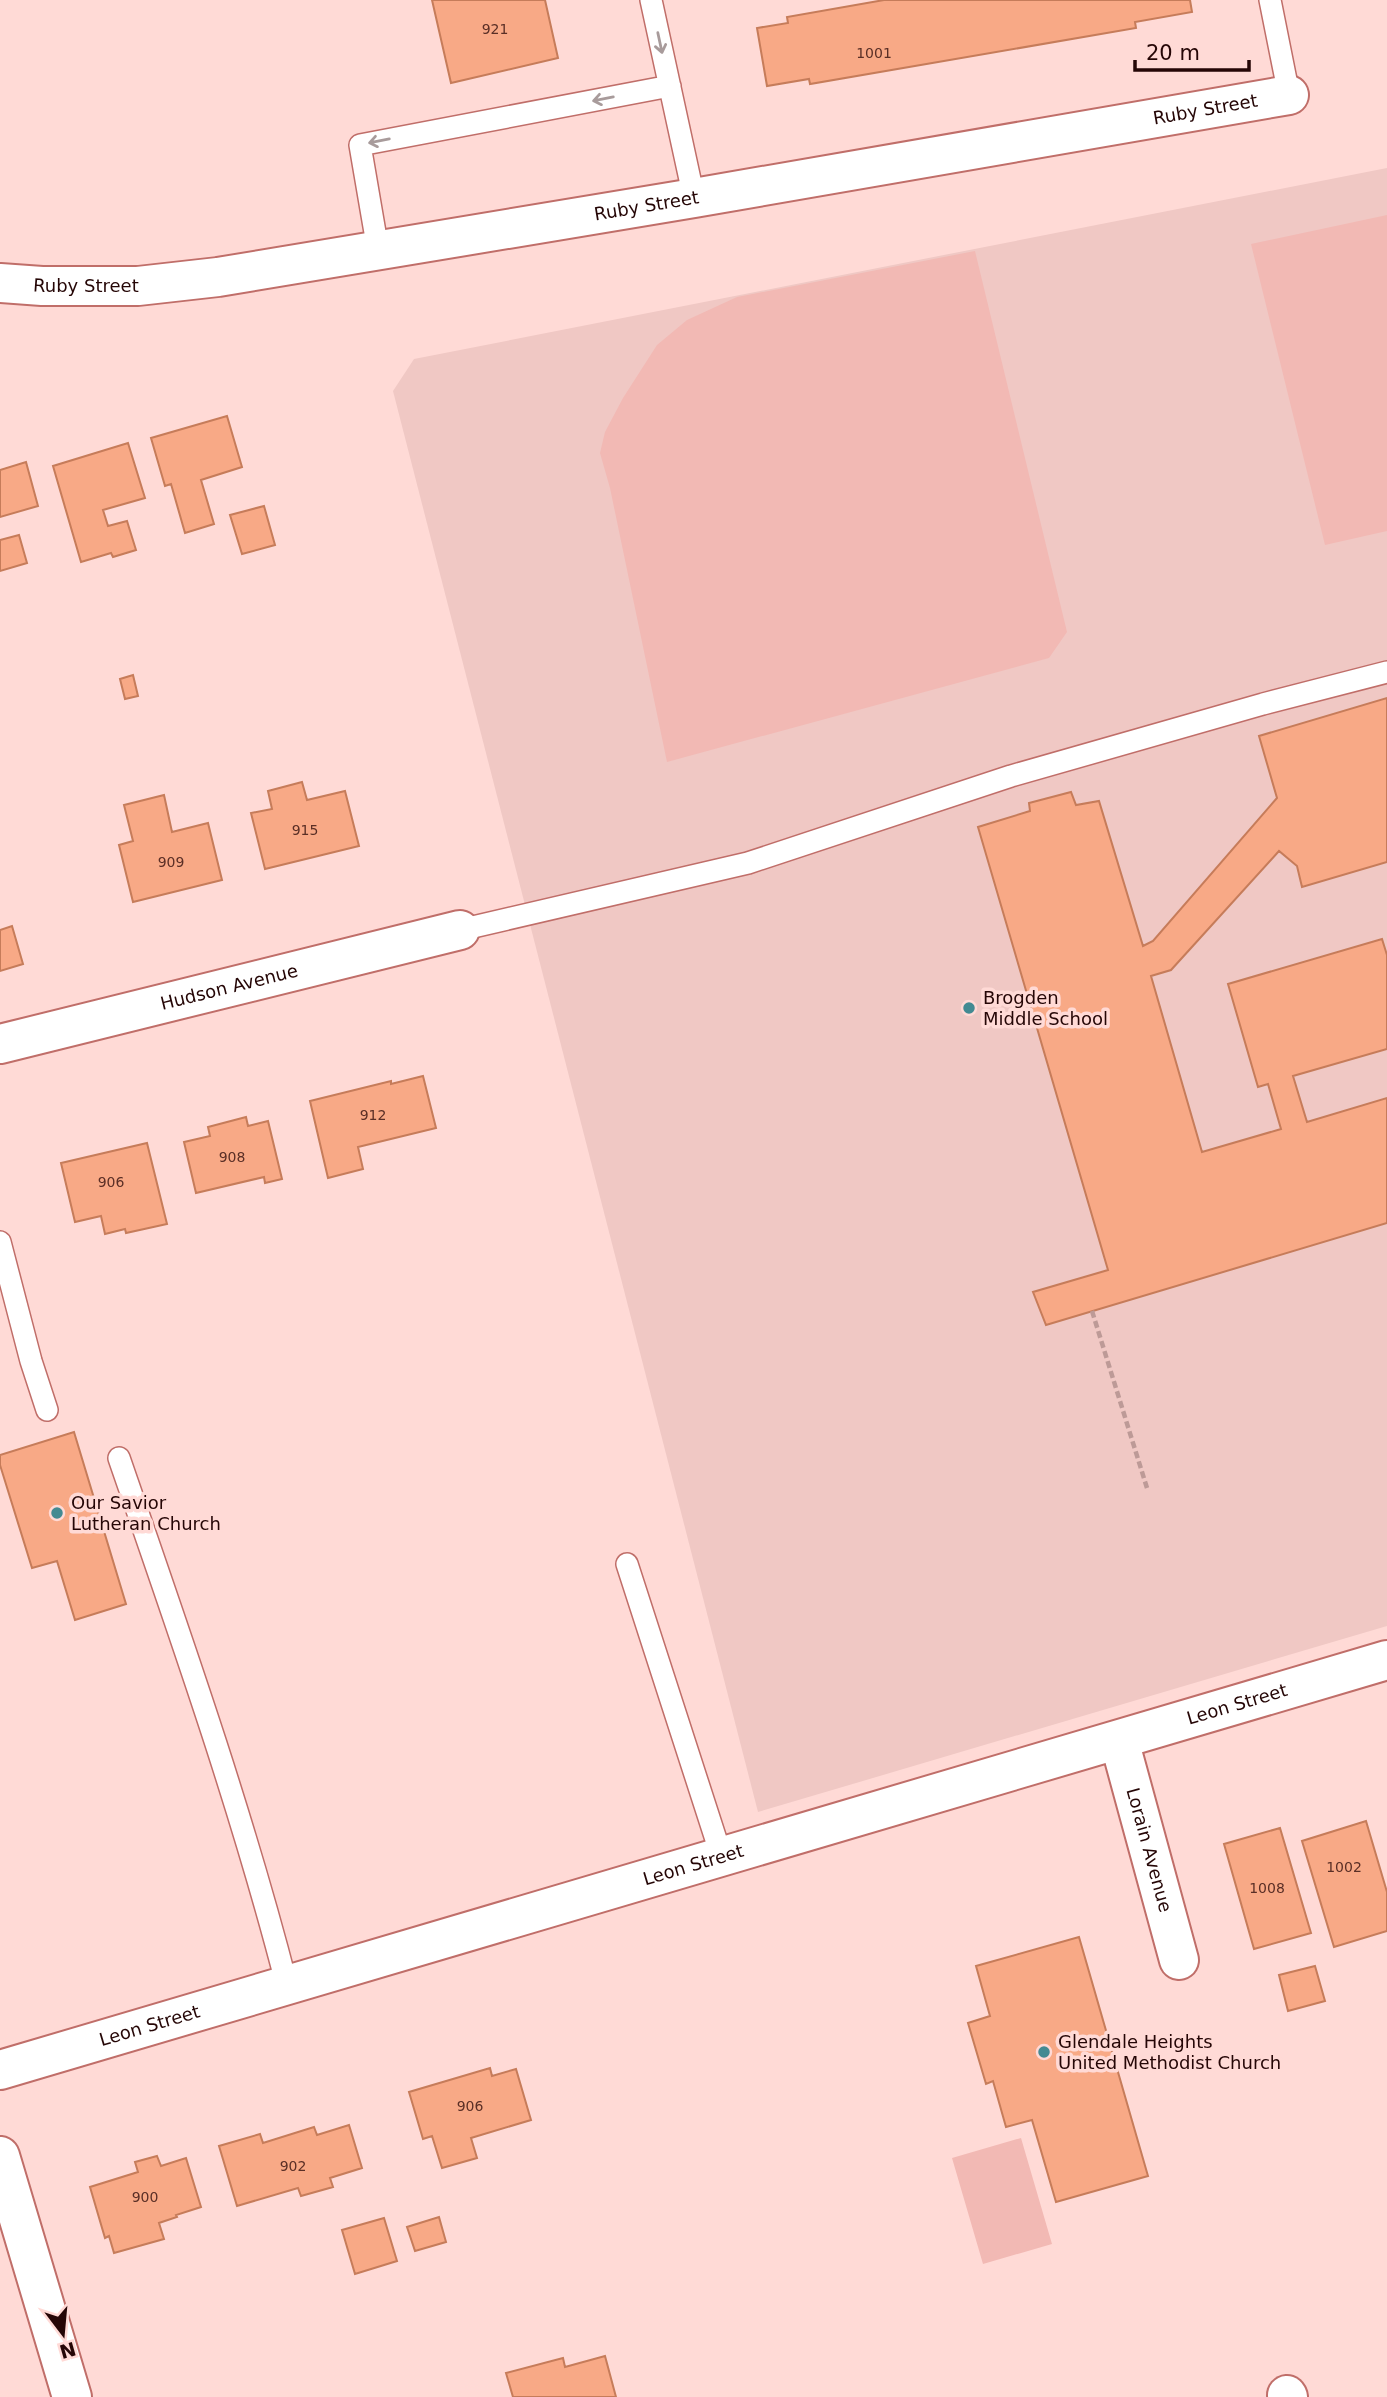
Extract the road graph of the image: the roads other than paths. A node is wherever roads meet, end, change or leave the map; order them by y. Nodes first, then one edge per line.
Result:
1 (651, 0) edge
2 (1270, 0) edge
3 (670, 86) junction
4 (1289, 95) joint
5 (695, 198) junction
6 (378, 250) junction
7 (0, 283) edge
8 (1387, 672) edge
9 (460, 930) joint
10 (0, 1044) edge
11 (0, 1242) edge
12 (47, 1410) dead end
13 (119, 1458) dead end
14 (627, 1564) dead end
15 (1387, 1660) edge
16 (1119, 1740) junction
17 (722, 1858) junction
18 (1179, 1960) dead end
19 (287, 1986) junction
20 (0, 2070) edge
21 (0, 2156) edge
22 (72, 2397) edge

1 -> 3 lane
2 - 4 lane
3 - 5 lane
3 -> 6 lane
4 - 5 main road, Ruby Street
5 - 6 main road, Ruby Street
6 - 7 main road, Ruby Street
8 - 9 lane
9 - 10 main road, Hudson Avenue
11 - 12 lane
13 - 19 lane
14 - 17 lane
15 - 16 main road, Leon Street
16 - 17 main road, Leon Street
16 - 18 main road, Lorain Avenue
17 - 19 main road, Leon Street
19 - 20 main road, Leon Street
21 - 22 main road

